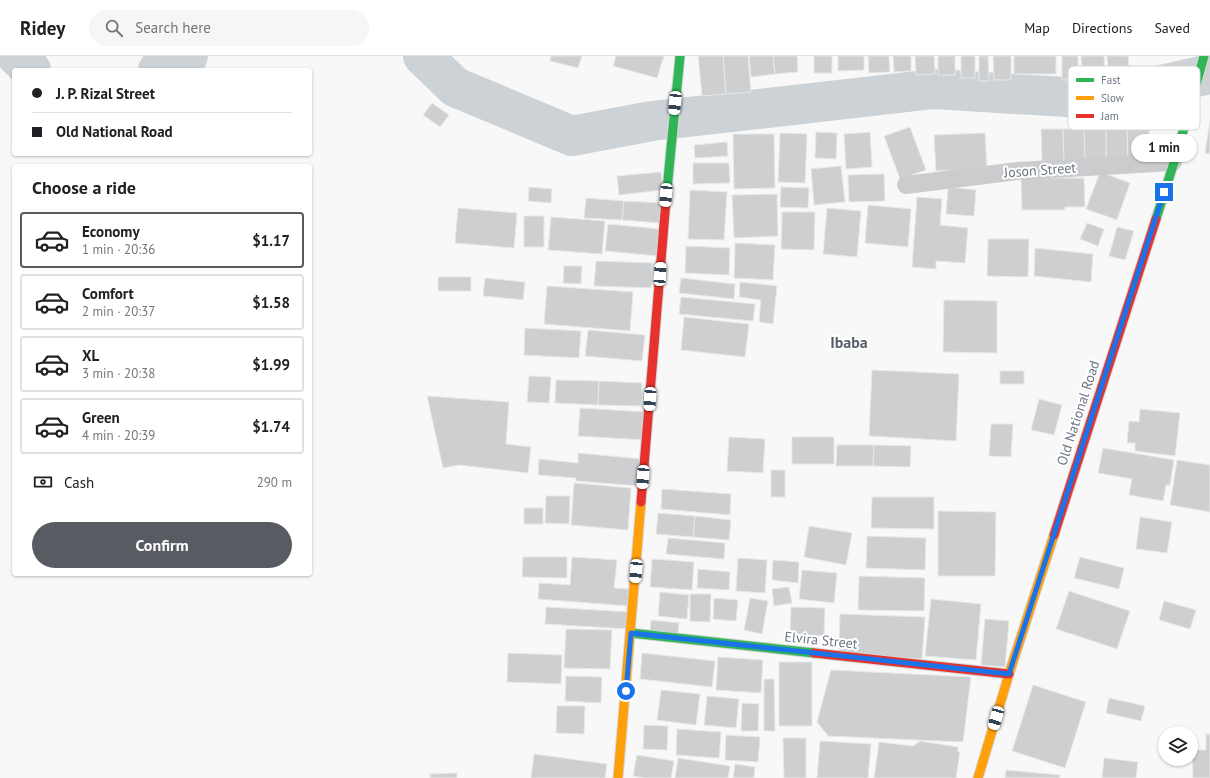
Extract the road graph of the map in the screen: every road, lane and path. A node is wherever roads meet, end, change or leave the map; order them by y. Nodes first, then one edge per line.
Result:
1 (680, 56) edge
2 (1204, 56) edge
3 (1200, 70) edge
4 (1183, 130) edge
5 (1175, 157) junction
6 (906, 185) dead end
7 (631, 633) junction
8 (1009, 674) junction
9 (618, 778) edge
10 (978, 778) edge

1 - 7 street
2 - 3 street, Old National Road
4 - 5 street, Old National Road
5 - 6 street, Joson Street
5 - 8 street, Old National Road
7 - 8 street, Elvira Street
7 - 9 street
8 - 10 street, Old National Road

